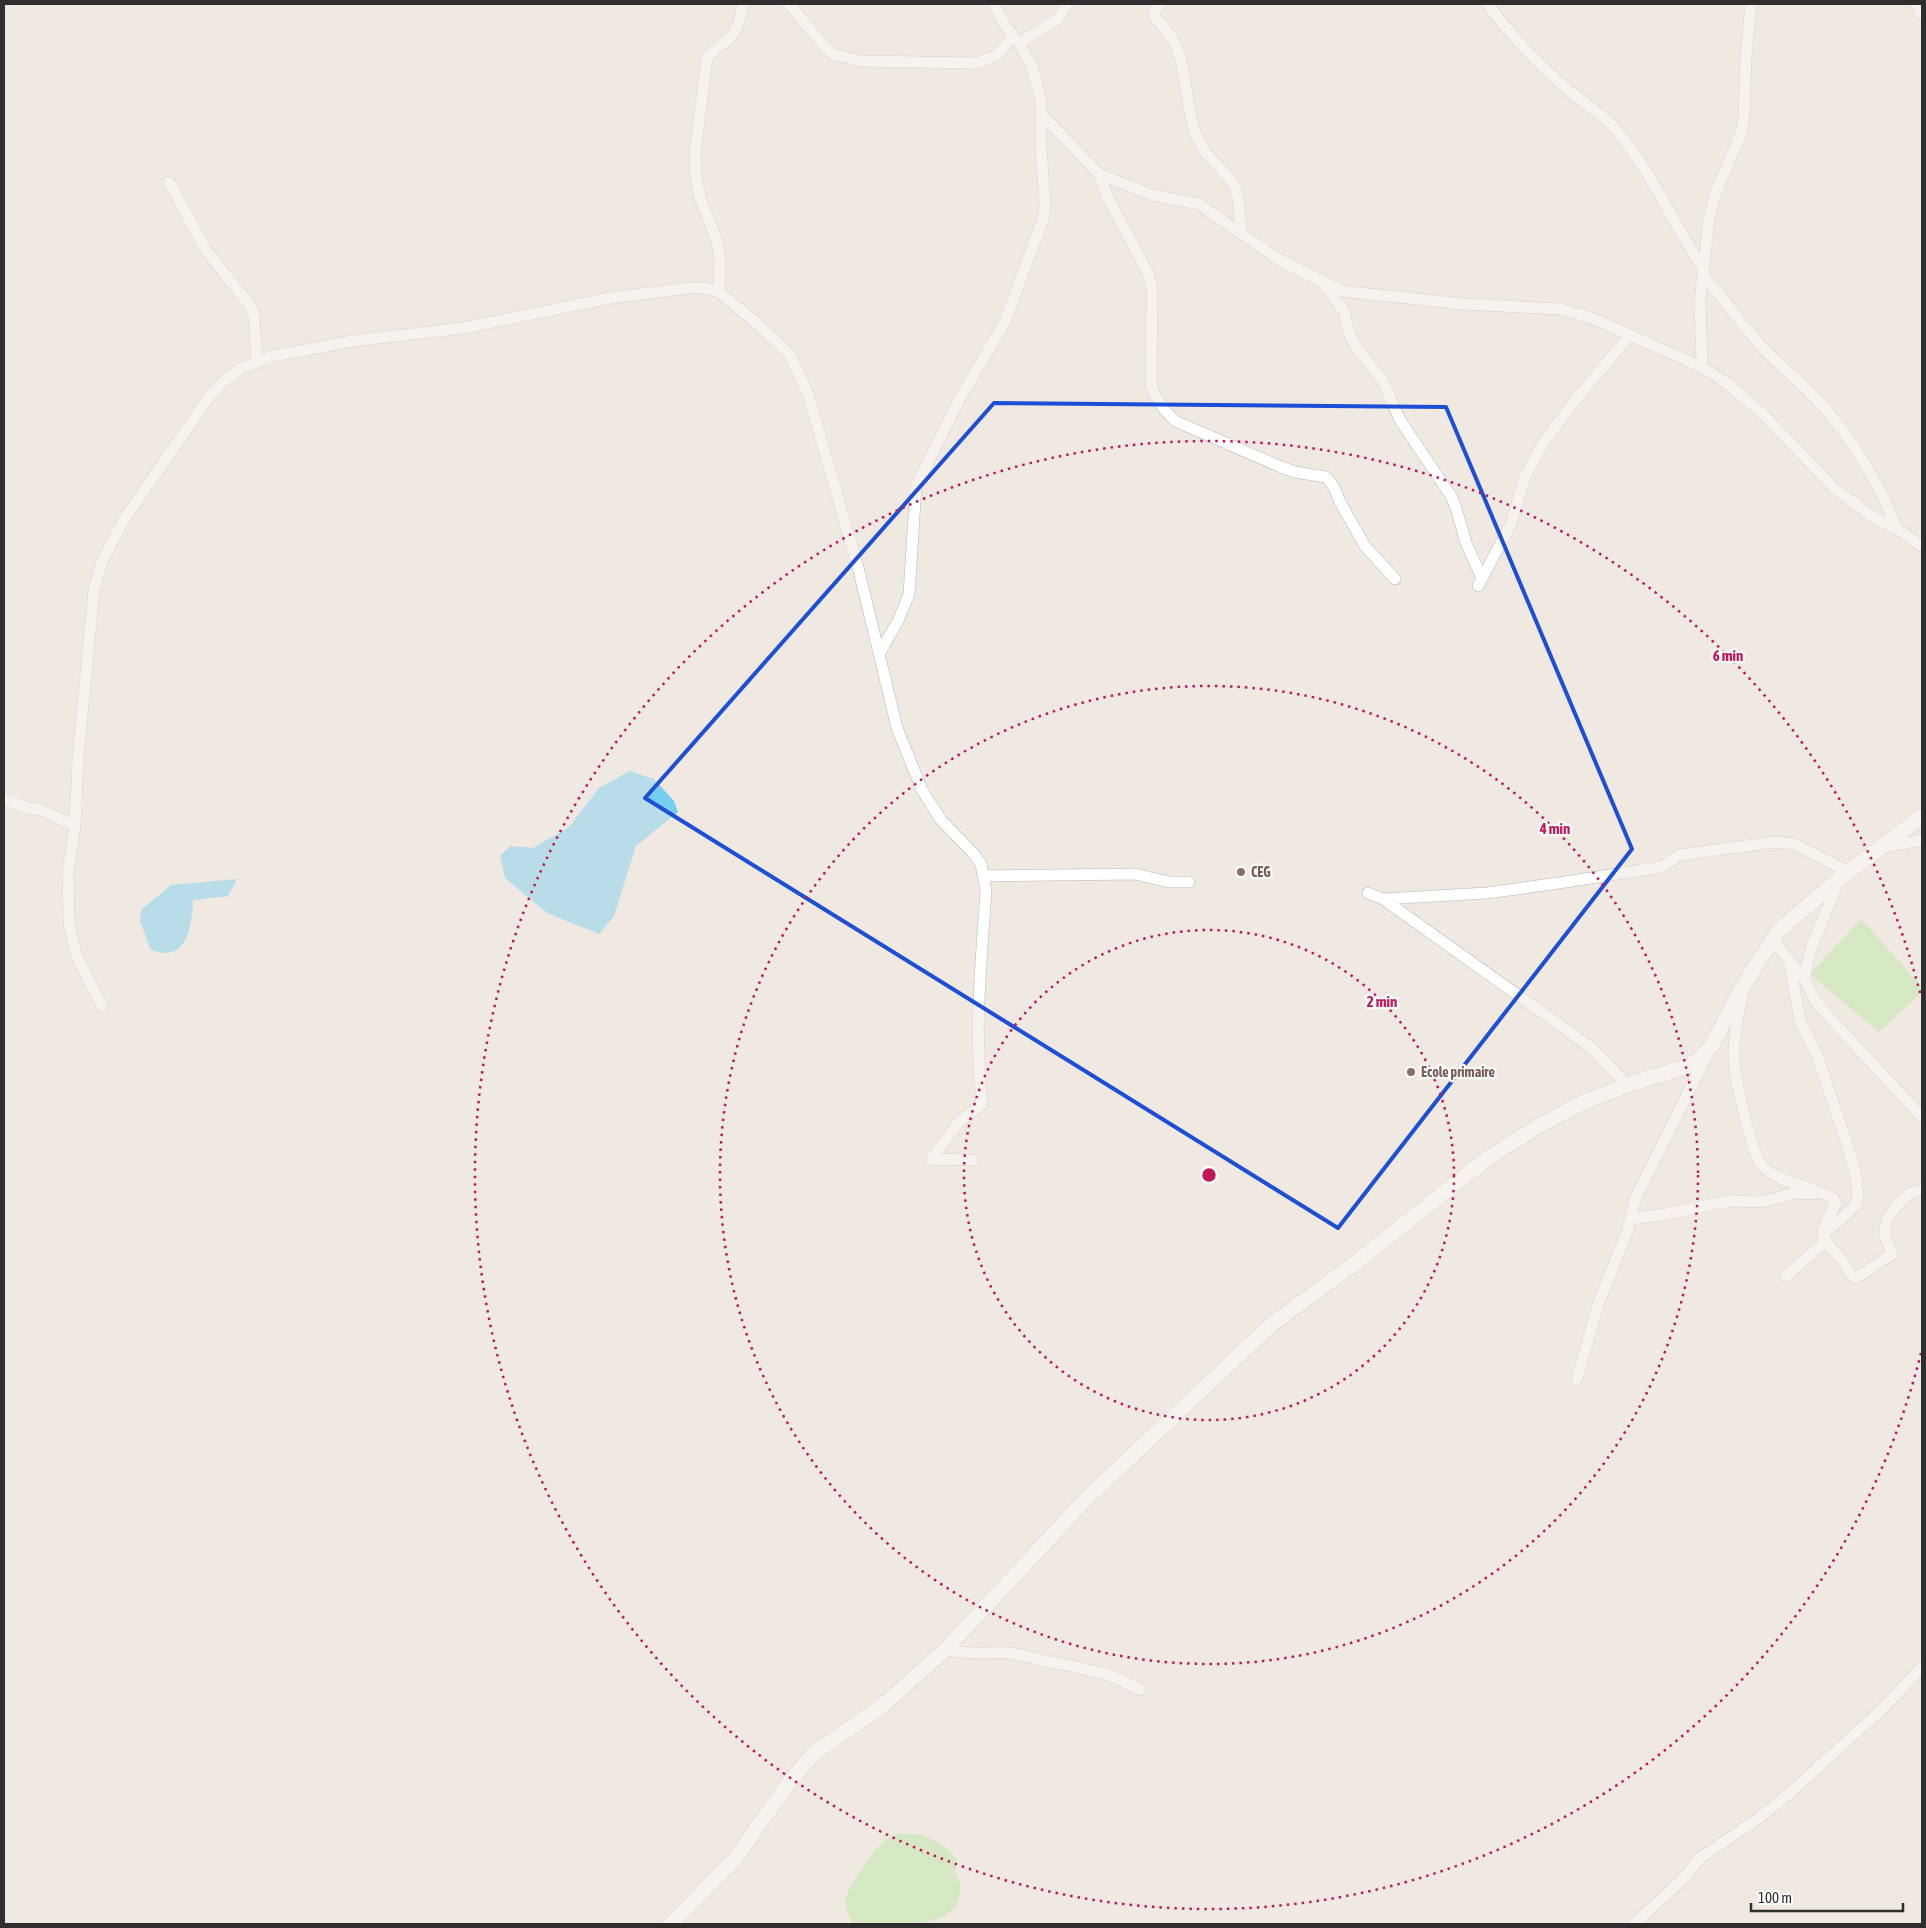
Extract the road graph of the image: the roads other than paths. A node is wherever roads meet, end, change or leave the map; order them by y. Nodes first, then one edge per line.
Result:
1 (743, 4) edge
2 (789, 4) edge
3 (994, 4) edge
4 (1067, 4) edge
5 (1160, 4) edge
6 (1487, 4) edge
7 (1751, 4) edge
8 (1919, 4) edge
9 (1922, 12) edge
10 (1016, 40) junction
11 (1041, 114) junction
12 (1099, 174) junction
13 (169, 182) dead end
14 (1242, 233) junction
15 (1702, 270) junction
16 (1320, 280) junction
17 (719, 292) junction
18 (1630, 335) junction
19 (258, 361) junction
20 (1702, 367) junction
21 (1897, 529) junction
22 (1922, 546) edge
23 (1395, 579) dead end
24 (879, 654) junction
25 (4, 799) edge
26 (1922, 816) edge
27 (76, 826) junction
28 (1922, 840) edge
29 (1879, 848) junction
30 (984, 876) junction
31 (1843, 876) junction
32 (1189, 882) dead end
33 (1368, 893) dead end
34 (1383, 899) junction
35 (1773, 940) junction
36 (1789, 960) junction
37 (1804, 980) junction
38 (1743, 986) junction
39 (102, 1006) dead end
40 (1712, 1045) junction
41 (1627, 1085) junction
42 (1922, 1117) edge
43 (973, 1160) dead end
44 (1922, 1189) edge
45 (1827, 1195) junction
46 (1630, 1219) junction
47 (1824, 1239) junction
48 (1786, 1276) dead end
49 (1577, 1378) dead end
50 (946, 1650) junction
51 (1922, 1667) edge
52 (1140, 1690) dead end
53 (671, 1924) edge
54 (1634, 1924) edge

1 - 17 street
2 - 10 street
3 - 10 street
4 - 10 street
5 - 14 street
6 - 15 street
7 - 15 street
8 - 9 street
10 - 11 street
11 - 12 street
11 - 24 street
12 - 14 street
12 - 23 street
13 - 19 street
14 - 16 street
15 - 20 street
15 - 21 street
16 - 18 street
16 - 18 street
17 - 19 street
17 - 24 street
18 - 20 street
19 - 27 street
20 - 21 street
21 - 22 street
24 - 30 street
25 - 27 street
26 - 29 street
27 - 39 street
28 - 29 street
29 - 31 street
30 - 32 street
30 - 43 street
31 - 34 street
31 - 35 street
31 - 37 street
33 - 34 street
34 - 41 street
35 - 36 street
35 - 38 street
36 - 37 street
36 - 47 street
37 - 42 street
38 - 40 street
38 - 45 street
40 - 41 street
40 - 46 street
41 - 50 street
44 - 47 street
45 - 46 street
45 - 47 street
46 - 49 street
47 - 48 street
50 - 52 street
50 - 53 street
51 - 54 street

